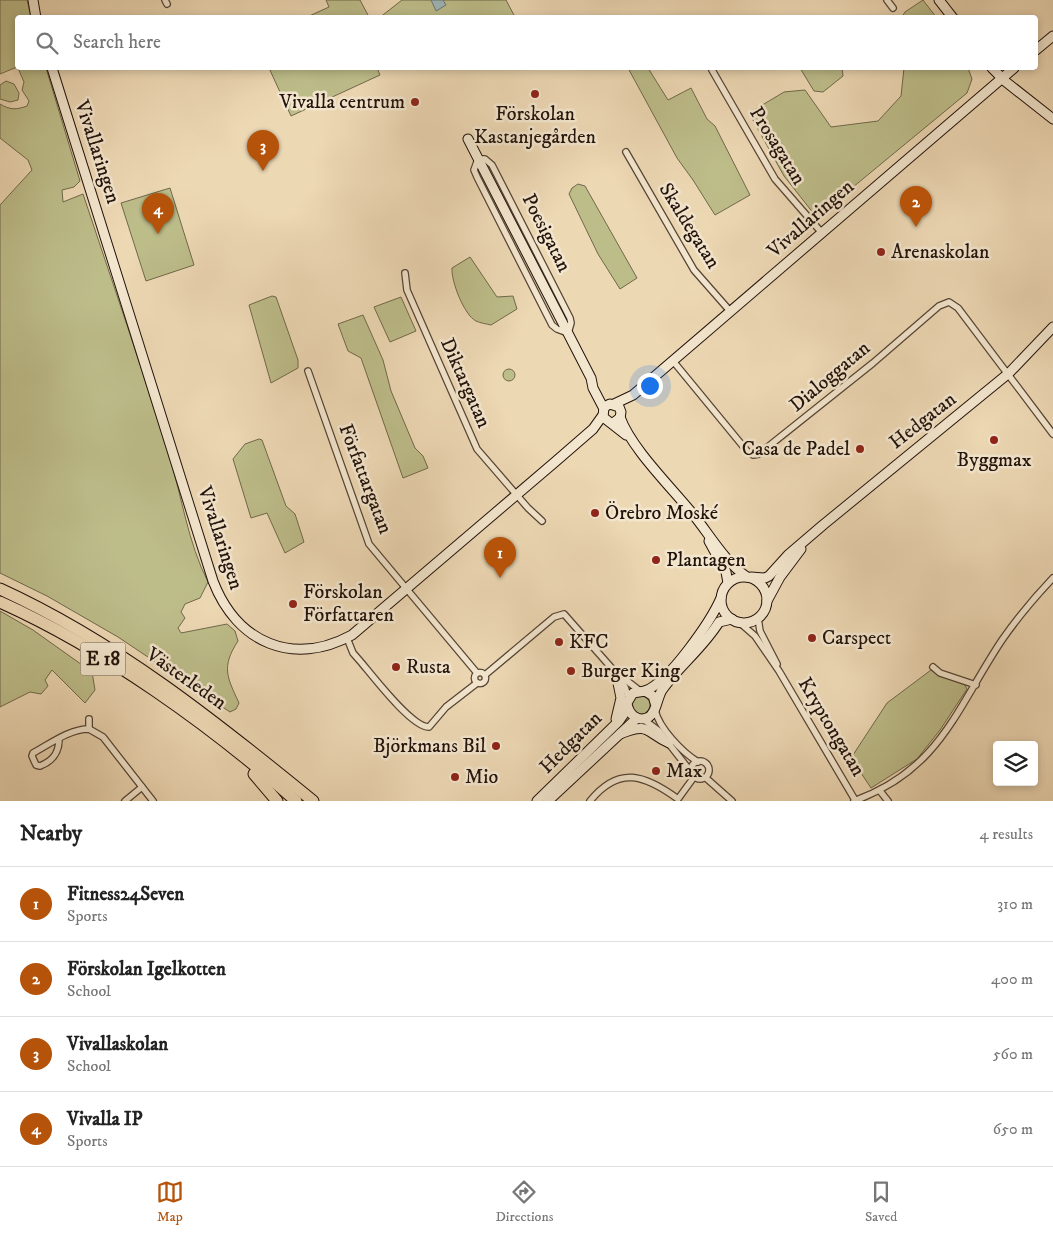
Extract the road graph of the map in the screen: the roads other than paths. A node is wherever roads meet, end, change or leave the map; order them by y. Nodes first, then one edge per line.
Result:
1 (33, 0) edge
2 (887, 0) edge
3 (939, 0) edge
4 (893, 8) dead end
5 (36, 15) edge
6 (950, 15) edge
7 (1053, 36) edge
8 (1038, 48) edge
9 (53, 70) edge
10 (712, 70) dead end
11 (994, 70) edge
12 (1011, 70) edge
13 (1001, 78) junction
14 (1053, 119) edge
15 (468, 139) dead end
16 (626, 152) dead end
17 (822, 233) junction
18 (406, 273) dead end
19 (730, 312) junction
20 (1053, 327) edge
21 (673, 361) junction
22 (308, 371) dead end
23 (1009, 373) junction
24 (591, 378) junction
25 (633, 395) junction
26 (613, 404) junction
27 (603, 412) junction
28 (616, 419) junction
29 (593, 429) junction
30 (1053, 434) edge
31 (517, 495) junction
32 (542, 521) dead end
33 (701, 525) junction
34 (810, 537) junction
35 (749, 577) junction
36 (1053, 578) edge
37 (728, 583) junction
38 (0, 589) edge
39 (407, 590) junction
40 (722, 597) junction
41 (767, 601) junction
42 (0, 602) edge
43 (758, 618) junction
44 (736, 620) junction
45 (347, 638) junction
46 (932, 667) dead end
47 (779, 671) junction
48 (616, 673) junction
49 (477, 674) junction
50 (485, 675) junction
51 (477, 683) junction
52 (976, 684) junction
53 (643, 691) junction
54 (628, 704) junction
55 (655, 708) junction
56 (640, 718) junction
57 (90, 719) dead end
58 (89, 729) junction
59 (613, 732) junction
60 (59, 739) junction
61 (669, 743) junction
62 (246, 760) junction
63 (698, 762) junction
64 (276, 771) junction
65 (693, 775) junction
66 (706, 778) junction
67 (142, 787) junction
68 (880, 790) junction
69 (125, 801) edge
70 (153, 801) edge
71 (277, 801) edge
72 (296, 801) edge
73 (313, 801) edge
74 (321, 801) edge
75 (537, 801) edge
76 (548, 801) edge
77 (590, 801) edge
78 (732, 801) edge
79 (855, 801) edge
80 (888, 801) edge

1 - 5 street
2 - 4 street
3 - 6 street
7 - 8 street
9 - 45 street, Vivallaringen
10 - 17 street, Prosagatan
11 - 13 street
12 - 13 street, Vivallaringen
13 - 14 street
13 - 17 street, Vivallaringen
15 - 24 street, Poesigatan
16 - 19 street, Skaldegatan
17 - 19 street, Vivallaringen
18 - 31 street, Diktargatan
19 - 21 street, Vivallaringen
20 - 23 street, Hedgatan
21 - 23 street, Dialoggatan
21 - 25 street, Vivallaringen
22 - 39 street, Författargatan
23 - 30 street
23 - 34 street, Hedgatan
24 - 26 street, Poesigatan
24 - 27 street, Poesigatan
25 - 26 street, Vivallaringen
25 - 28 street, Vivallaringen
26 - 27 street, Vivallaringen
26 - 28 street, Poesigatan
27 - 28 street, Poesigatan
27 - 29 street, Vivallaringen
28 - 29 street, Vivallaringen
28 - 33 street
29 - 31 street, Vivallaringen
31 - 32 street, Diktargatan
31 - 39 street, Vivallaringen
33 - 35 street
33 - 37 street
34 - 35 street, Hedgatan
34 - 41 street, Hedgatan
35 - 37 street
35 - 41 street
36 - 52 street
37 - 40 street
38 - 64 highway, Västerleden / E 18
39 - 45 street, Vivallaringen
39 - 49 street, Författargatan
40 - 44 street
40 - 53 street
41 - 43 street
42 - 62 highway, Västerleden / E 18
43 - 44 street
43 - 47 street, Kryptongatan
44 - 47 street, Kryptongatan
44 - 55 street
45 - 51 street
46 - 52 street
47 - 79 street, Kryptongatan
48 - 50 street
48 - 53 street
48 - 54 street
48 - 59 street
49 - 50 street
49 - 51 street
50 - 51 street
52 - 68 street
53 - 54 street
53 - 55 street
54 - 56 street
54 - 59 street, Hedgatan
55 - 56 street
55 - 63 street
56 - 59 street, Hedgatan
56 - 61 street
57 - 58 street
58 - 60 street
58 - 67 street
59 - 61 street
59 - 75 street, Hedgatan
59 - 76 street, Hedgatan
60 - 60 street
61 - 65 street
62 - 71 highway, E 18
62 - 72 highway, Västerleden / E 18
63 - 65 street
63 - 66 street
64 - 73 highway, Västerleden / E 18
64 - 74 highway, E 18
65 - 66 street
65 - 77 street
66 - 78 street
67 - 69 street
67 - 70 street
68 - 79 street
68 - 80 street

